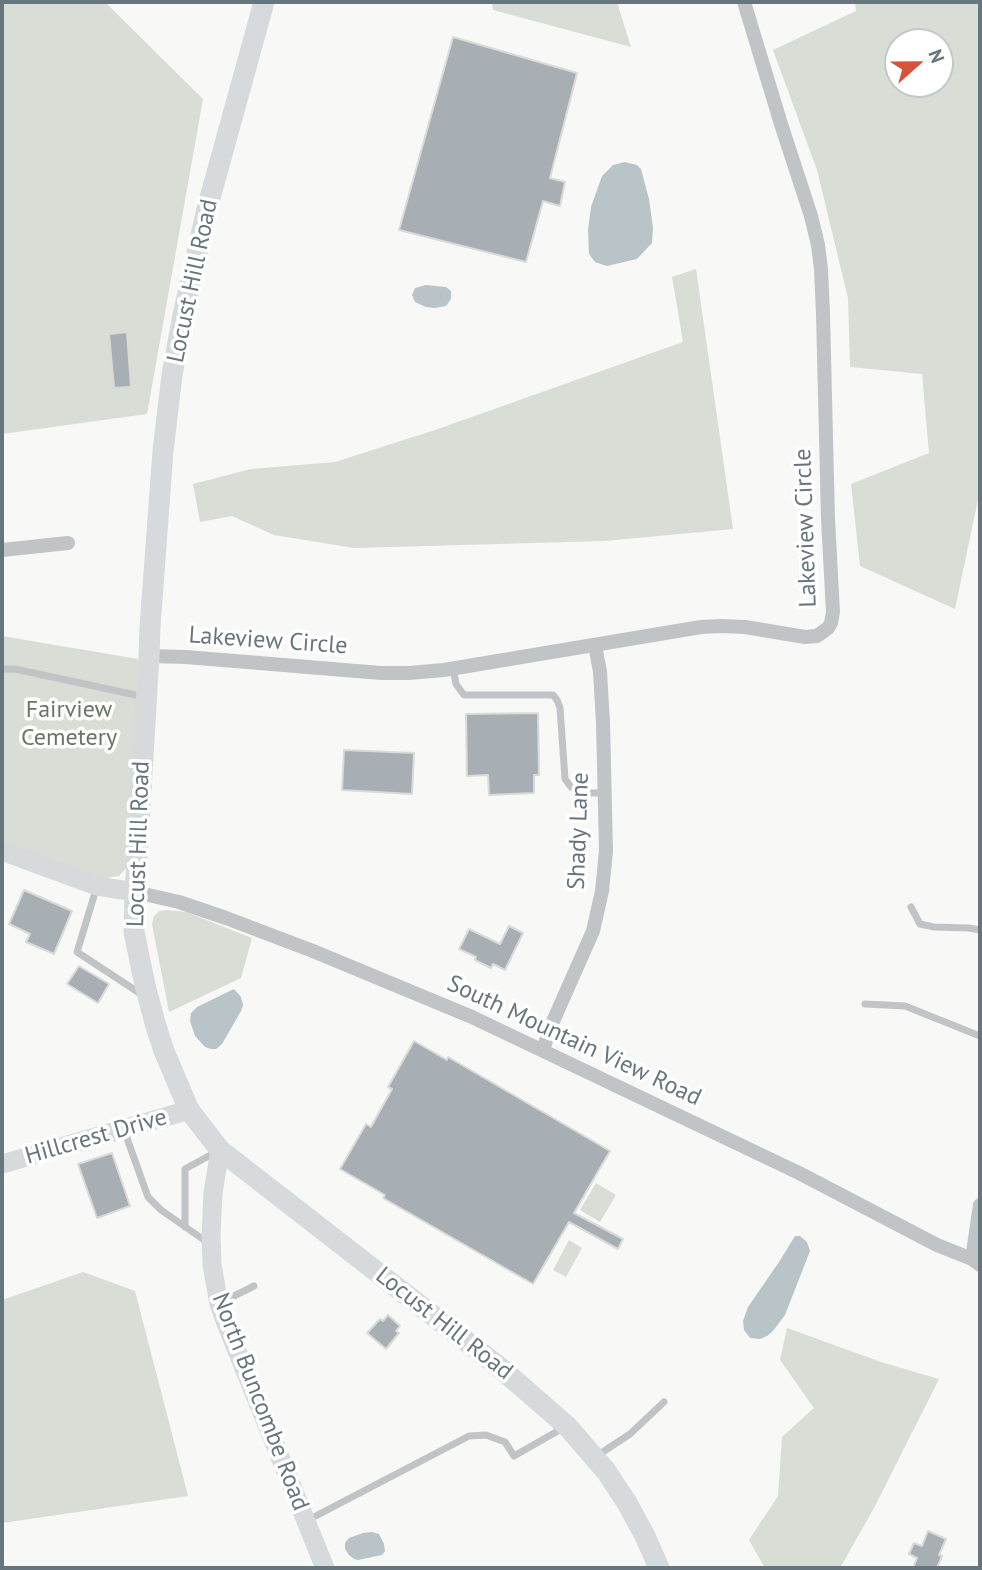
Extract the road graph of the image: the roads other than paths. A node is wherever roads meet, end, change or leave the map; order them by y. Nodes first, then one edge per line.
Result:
1 (264, 2) edge
2 (744, 2) edge
3 (68, 543) dead end
4 (2, 550) edge
5 (595, 645) junction
6 (149, 656) junction
7 (453, 668) junction
8 (2, 669) edge
9 (146, 697) junction
10 (605, 793) junction
11 (2, 851) edge
12 (97, 886) junction
13 (135, 892) junction
14 (911, 907) dead end
15 (980, 930) edge
16 (148, 999) junction
17 (864, 1004) dead end
18 (980, 1036) edge
19 (543, 1050) junction
20 (189, 1110) junction
21 (124, 1129) junction
22 (220, 1150) junction
23 (2, 1164) edge
24 (980, 1205) edge
25 (185, 1227) junction
26 (211, 1245) junction
27 (976, 1262) edge
28 (254, 1286) dead end
29 (219, 1304) junction
30 (664, 1402) dead end
31 (567, 1426) junction
32 (595, 1458) junction
33 (306, 1521) junction
34 (324, 1568) edge
35 (659, 1568) edge

1 - 6 main road, Locust Hill Road
2 - 5 street, Lakeview Circle
3 - 4 street
5 - 7 street, Lakeview Circle
5 - 10 street, Shady Lane
6 - 7 street, Lakeview Circle
6 - 9 main road, Locust Hill Road
7 - 10 lane
8 - 9 lane
9 - 13 main road, Locust Hill Road
10 - 19 street, Shady Lane
11 - 12 street
12 - 13 street
12 - 16 lane
13 - 16 main road, Locust Hill Road
13 - 19 street, South Mountain View Road
14 - 15 lane
16 - 20 main road, Locust Hill Road
17 - 18 lane
19 - 27 street, South Mountain View Road
20 - 21 street, Hillcrest Drive
20 - 22 main road, Locust Hill Road
21 - 23 street, Hillcrest Drive
21 - 25 lane
22 - 25 lane
22 - 26 street, North Buncombe Road
22 - 31 main road, Locust Hill Road
24 - 27 street
25 - 26 lane
26 - 29 street, North Buncombe Road
28 - 29 lane
29 - 33 street, North Buncombe Road
30 - 32 lane
31 - 32 main road, Locust Hill Road
31 - 33 lane
32 - 35 main road, Locust Hill Road
33 - 34 street, North Buncombe Road

